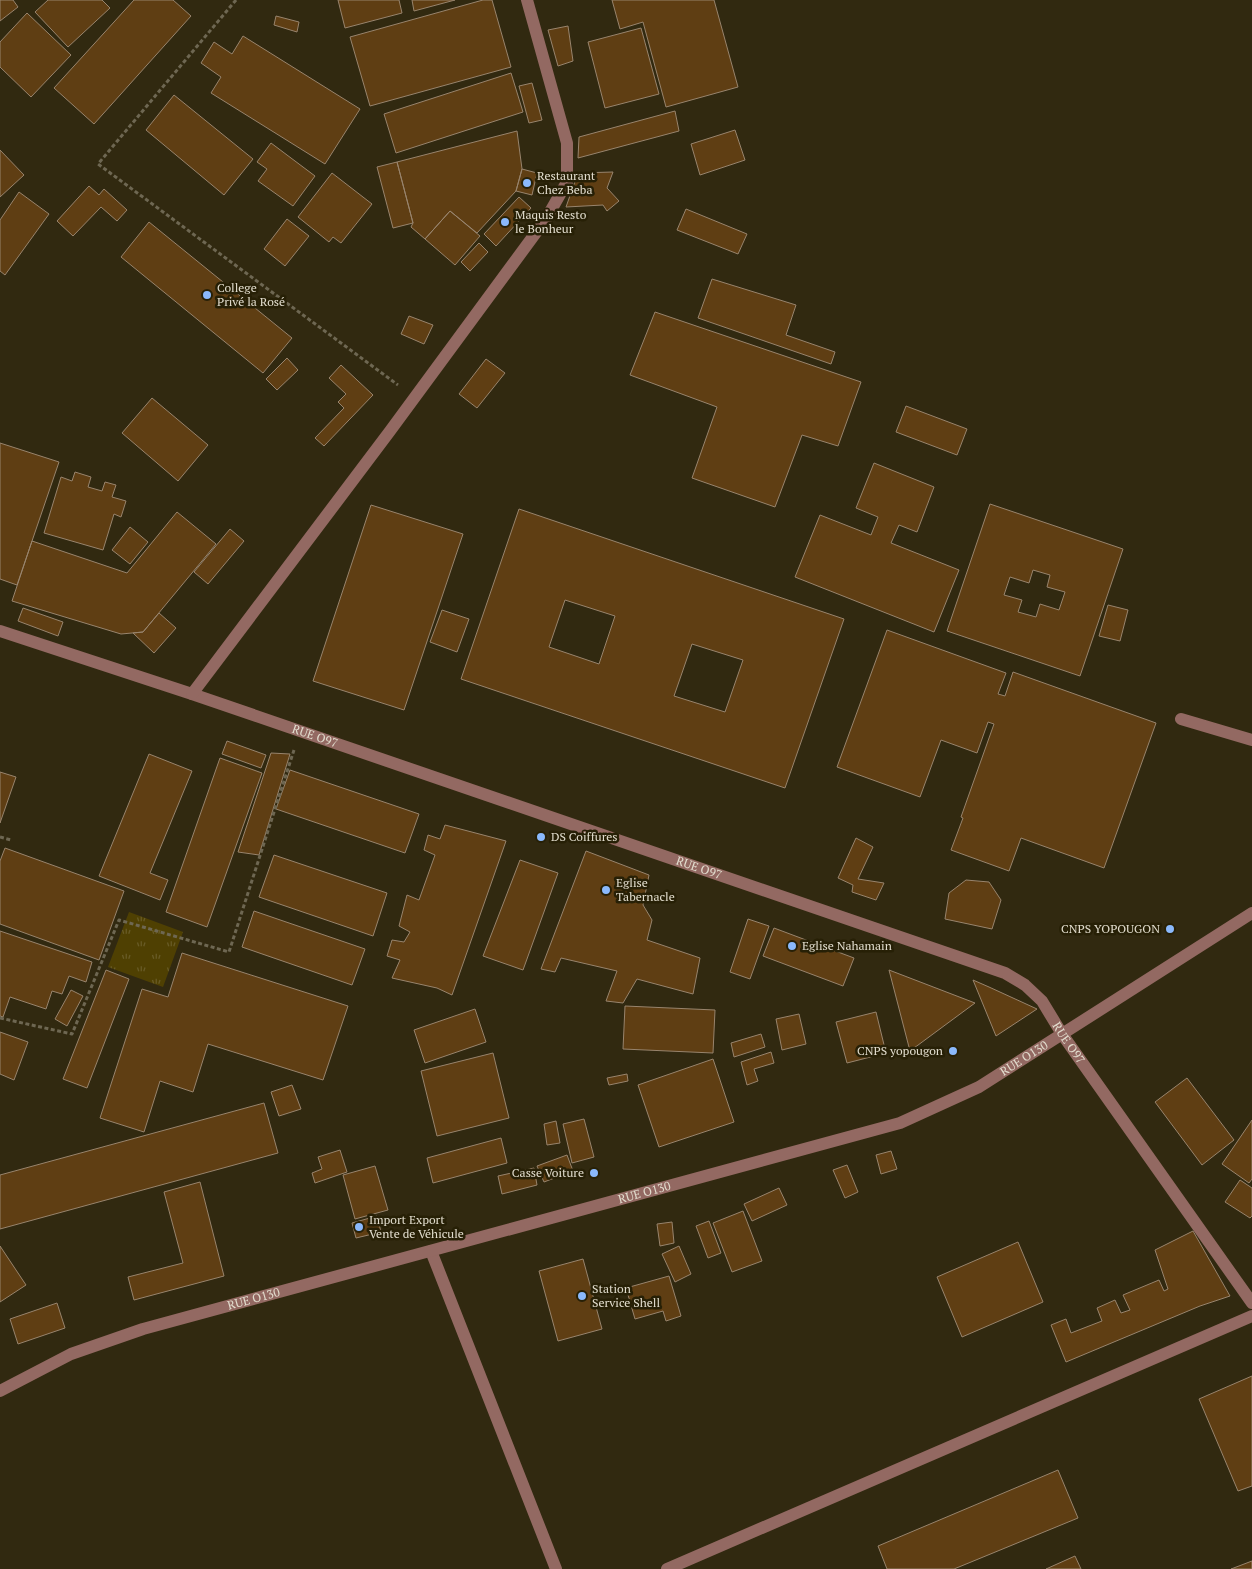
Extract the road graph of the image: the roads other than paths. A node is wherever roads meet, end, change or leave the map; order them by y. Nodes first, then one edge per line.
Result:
1 (527, 0) edge
2 (0, 631) edge
3 (192, 694) junction
4 (1181, 719) dead end
5 (1252, 740) edge
6 (1252, 913) edge
7 (1062, 1034) junction
8 (431, 1251) junction
9 (1252, 1303) edge
10 (1252, 1316) edge
11 (0, 1391) edge
12 (556, 1569) edge
13 (667, 1569) edge

1 - 3 street
2 - 3 street, RUE O97
3 - 7 street, RUE O97
4 - 5 street
6 - 7 street, RUE O130
7 - 8 street, RUE O130
7 - 9 street, RUE O97
8 - 11 street, RUE O130
8 - 12 street
10 - 13 street

